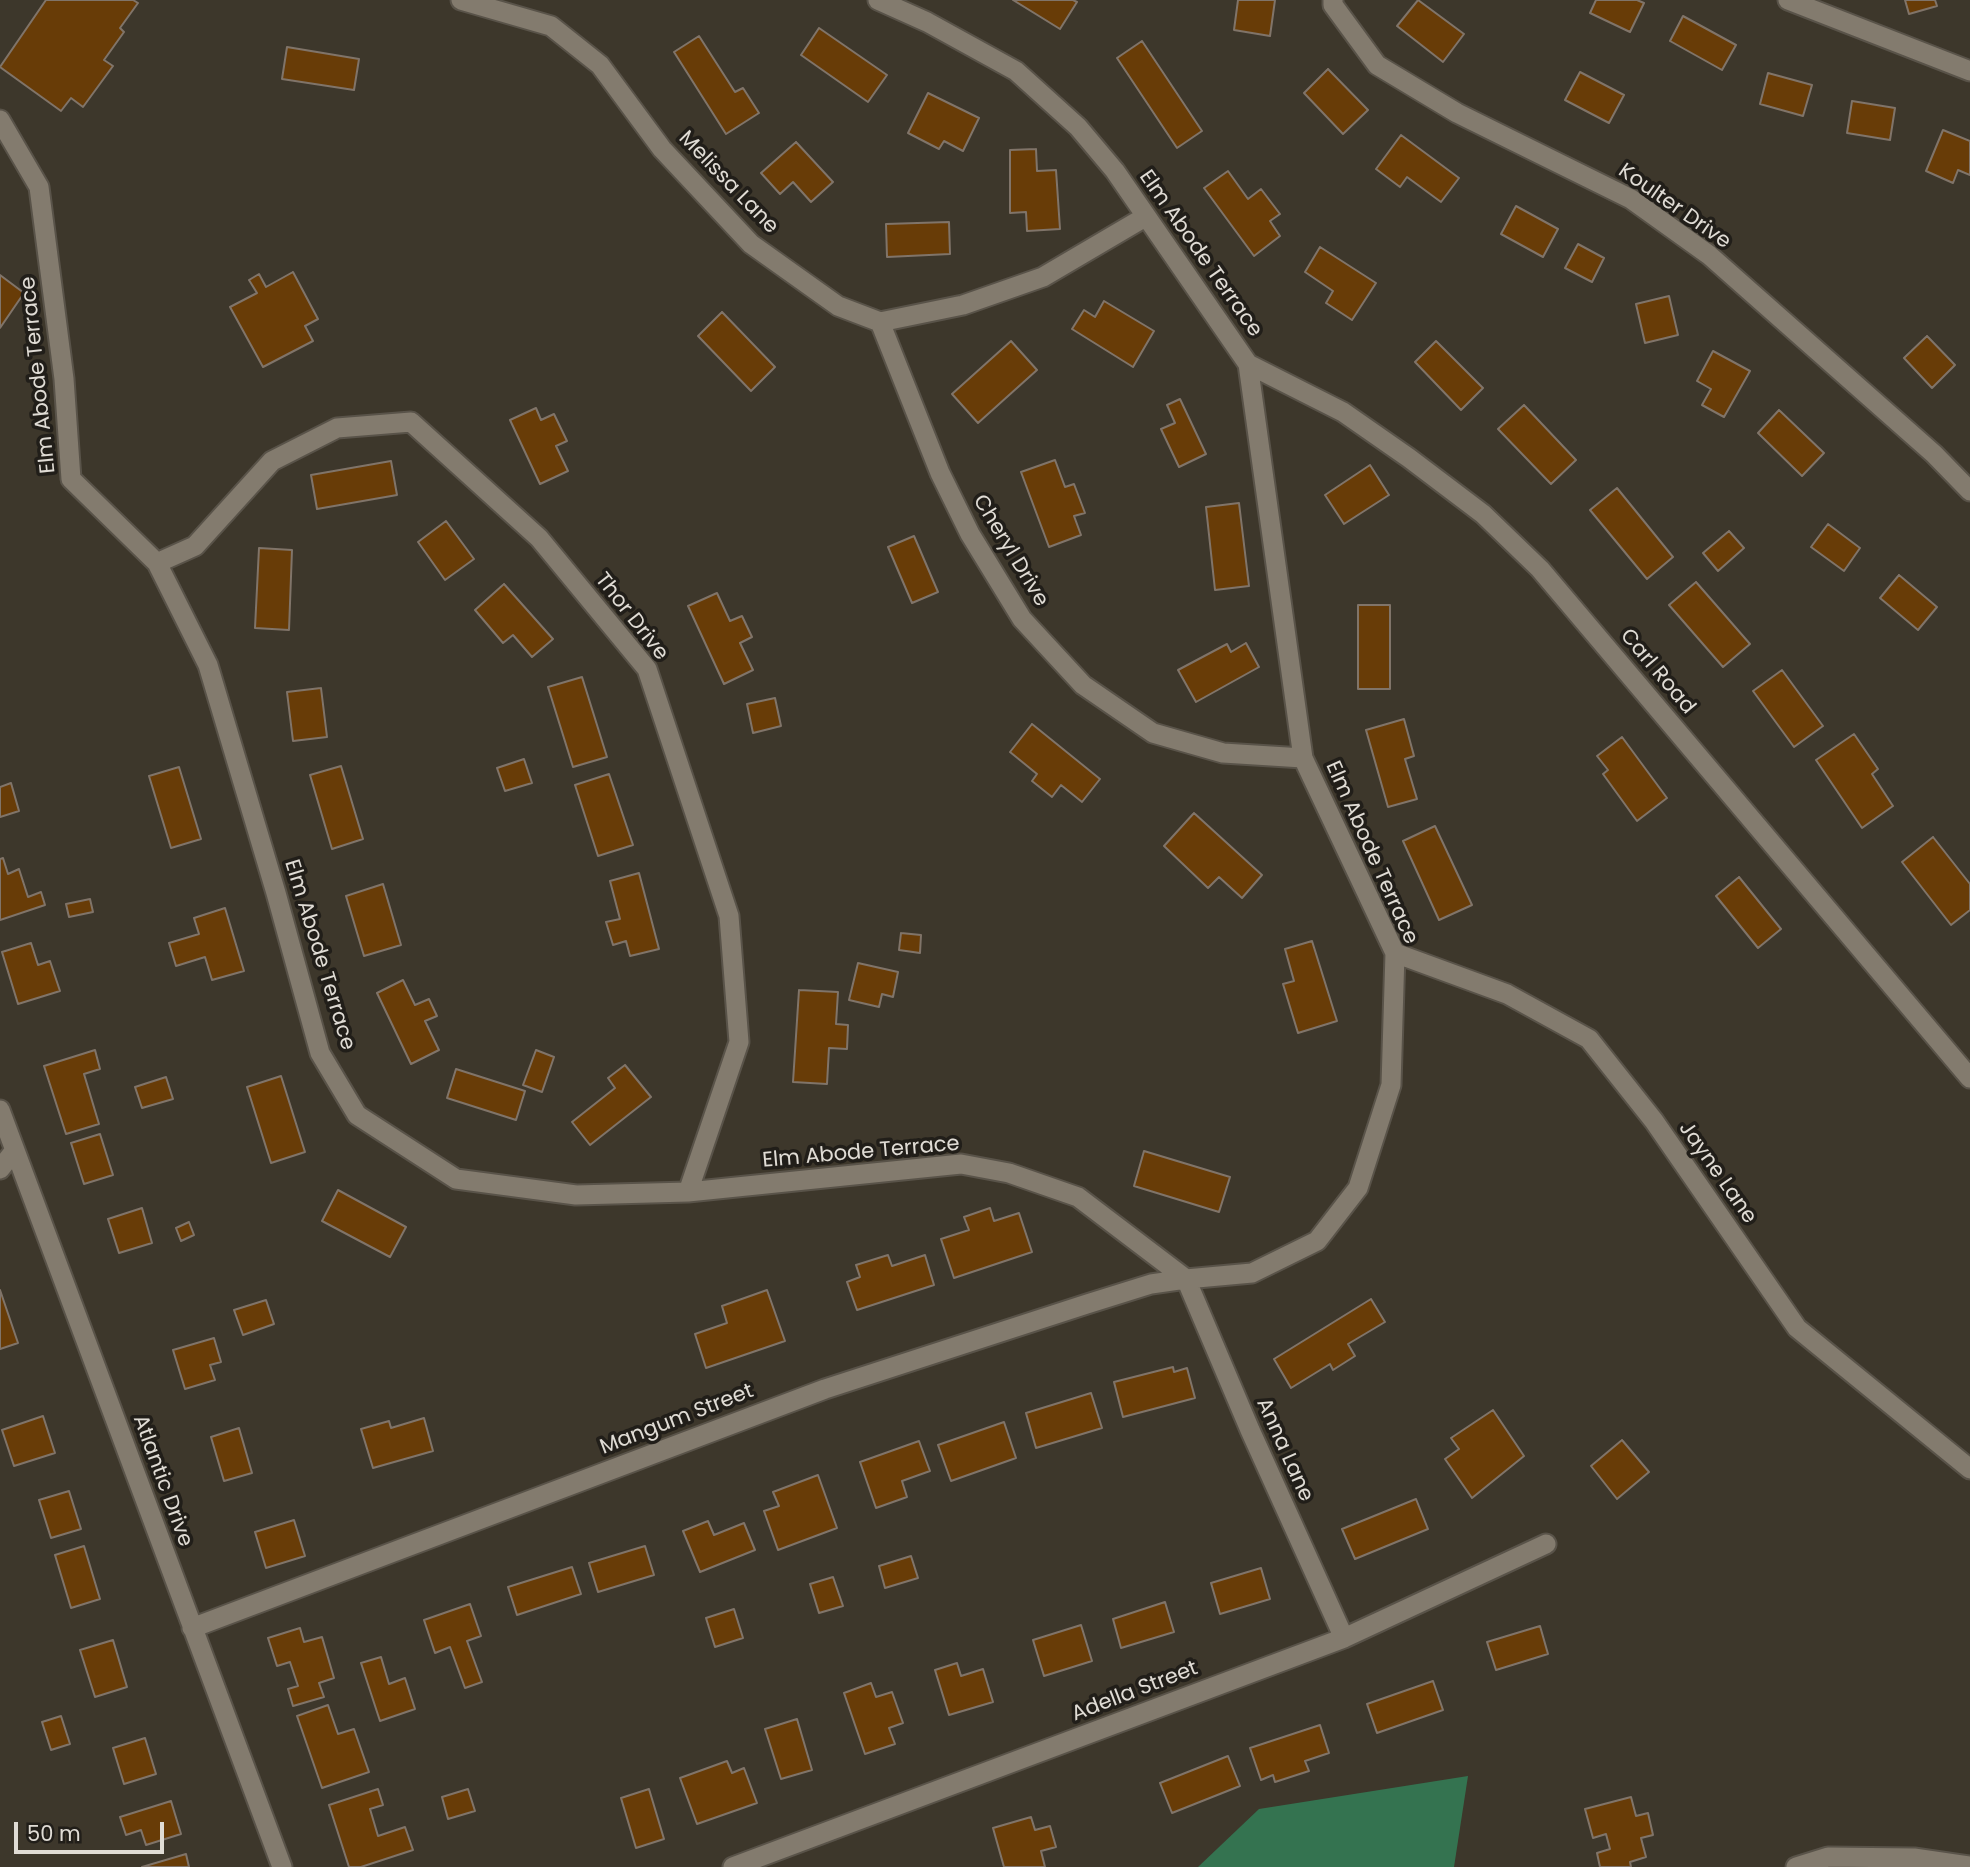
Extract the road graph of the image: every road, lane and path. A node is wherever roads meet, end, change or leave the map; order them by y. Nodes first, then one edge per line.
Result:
1 (461, 0) edge
2 (878, 0) edge
3 (1333, 0) edge
4 (1796, 2) edge
5 (1970, 71) edge
6 (0, 120) edge
7 (1145, 217) junction
8 (880, 322) junction
9 (1248, 364) junction
10 (1970, 491) edge
11 (157, 563) junction
12 (1303, 758) junction
13 (1395, 953) junction
14 (1970, 1078) edge
15 (0, 1110) edge
16 (15, 1150) junction
17 (0, 1169) edge
18 (688, 1192) junction
19 (1186, 1279) junction
20 (1970, 1469) edge
21 (1546, 1544) dead end
22 (192, 1628) junction
23 (1345, 1638) junction
24 (1970, 1866) edge
25 (282, 1867) edge
26 (733, 1867) edge
27 (1796, 1867) edge

1 - 8 street, Melissa Lane
2 - 7 street, Elm Abode Terrace
3 - 10 street, Koulter Drive
4 - 5 street
6 - 11 street, Elm Abode Terrace
7 - 8 street
7 - 9 street, Elm Abode Terrace
8 - 12 street, Cheryl Drive
9 - 12 street, Elm Abode Terrace
9 - 14 street, Carl Road
11 - 18 street, Elm Abode Terrace
11 - 18 street, Thor Drive
12 - 13 street, Elm Abode Terrace
13 - 19 street, Elm Abode Terrace
13 - 20 street, Jayne Lane
15 - 16 street, Atlantic Drive
16 - 17 street
16 - 22 street, Atlantic Drive
18 - 19 street, Elm Abode Terrace
19 - 22 street, Mangum Street
19 - 23 street, Anna Lane
21 - 23 street, Adella Street
22 - 25 street, Atlantic Drive
23 - 26 street, Adella Street
24 - 27 street

